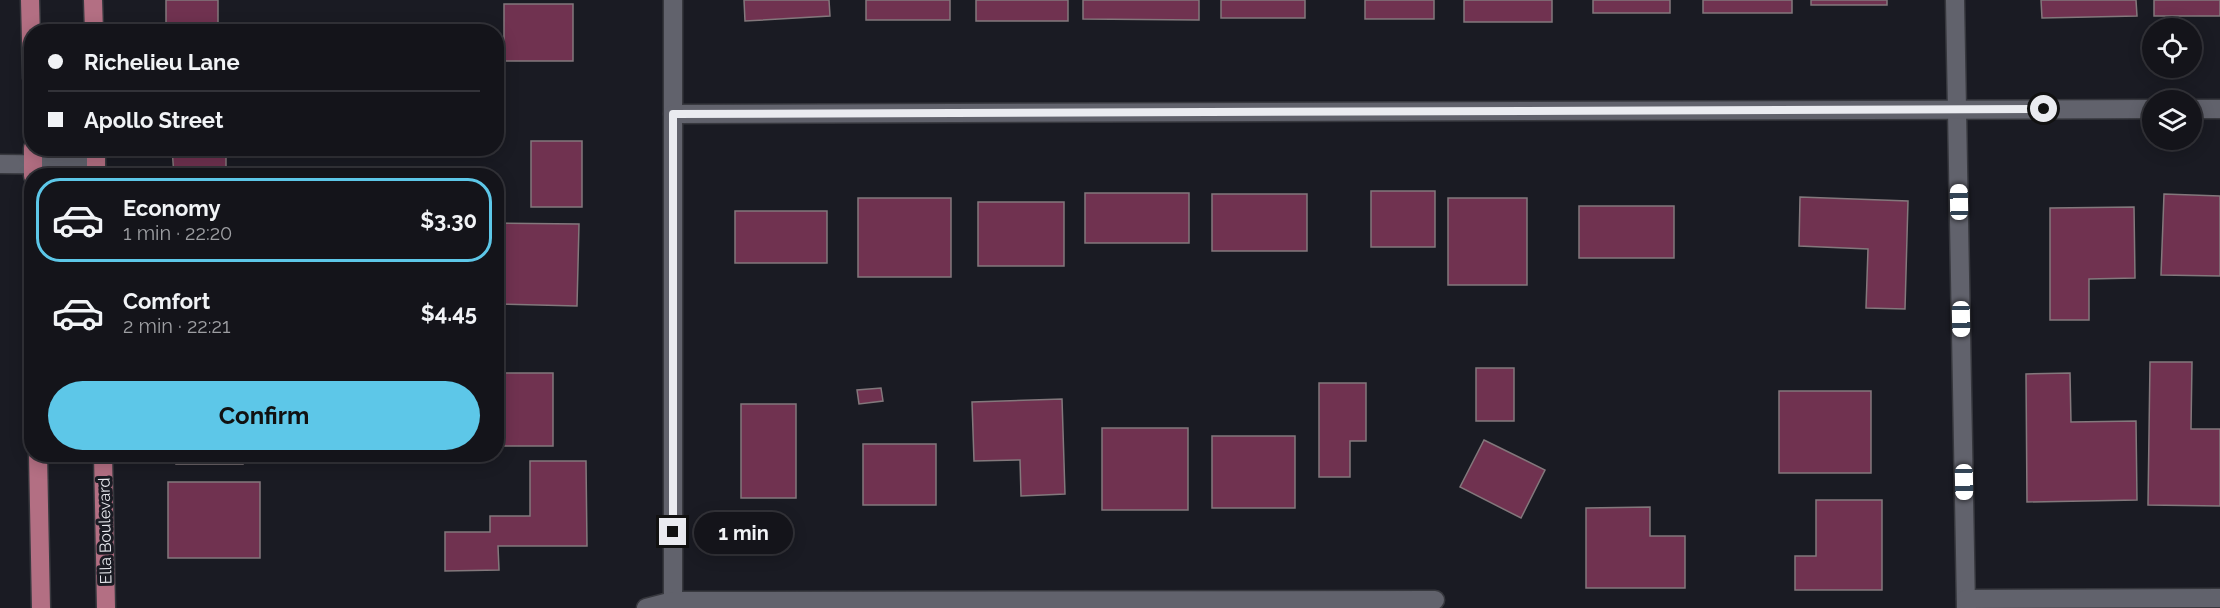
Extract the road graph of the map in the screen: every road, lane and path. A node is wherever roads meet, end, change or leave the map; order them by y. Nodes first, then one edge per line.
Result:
1 (30, 0) edge
2 (93, 0) edge
3 (673, 0) edge
4 (1955, 0) edge
5 (31, 24) edge
6 (94, 24) edge
7 (1957, 109) junction
8 (2142, 109) edge
9 (2202, 109) edge
10 (2220, 109) edge
11 (673, 114) junction
12 (33, 163) edge
13 (96, 163) edge
14 (0, 164) edge
15 (38, 462) edge
16 (103, 462) edge
17 (2220, 598) edge
18 (1435, 600) dead end
19 (1966, 604) edge
20 (673, 605) edge
21 (41, 608) edge
22 (106, 608) edge
23 (646, 608) edge

1 - 5 main road
2 - 6 main road
3 - 11 street
4 - 7 street
7 - 8 street
7 - 11 street
7 - 19 street
9 - 10 street
11 - 20 street
12 - 13 street
12 - 14 street
15 - 21 main road
16 - 22 main road, Ella Boulevard
17 - 19 street
18 - 20 street
20 - 23 street

